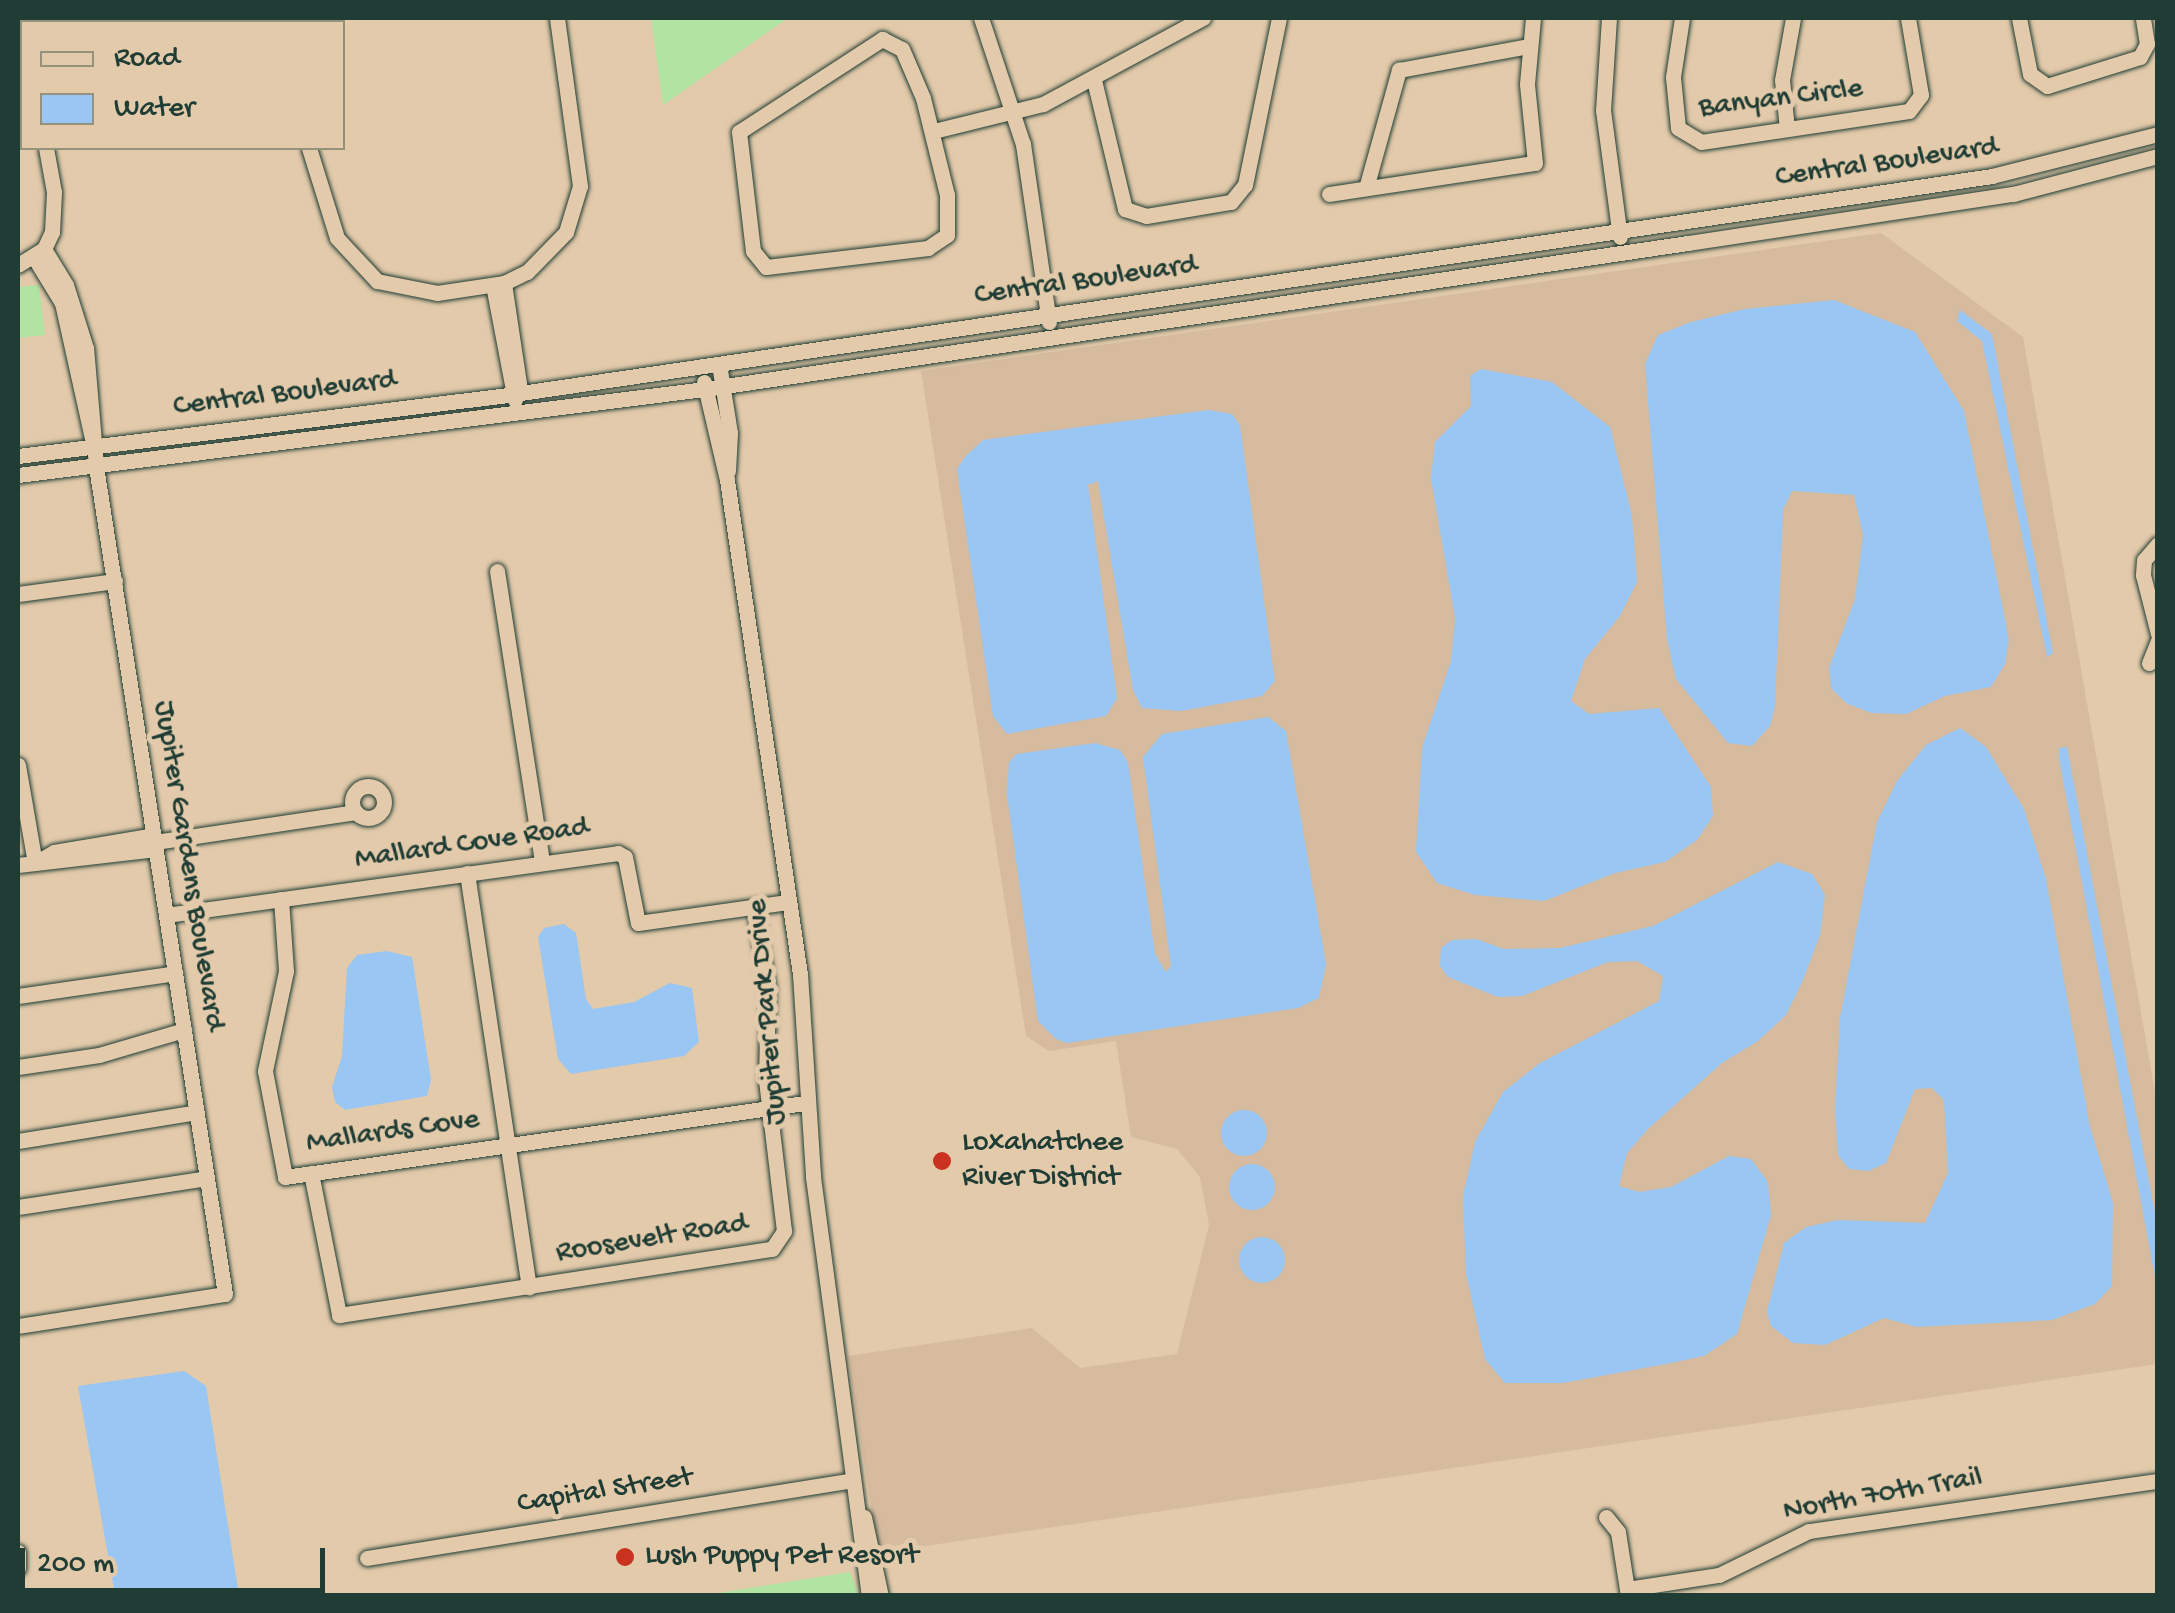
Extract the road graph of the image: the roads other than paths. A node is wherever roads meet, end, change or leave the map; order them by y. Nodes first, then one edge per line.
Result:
1 (558, 18) edge
2 (980, 18) edge
3 (1204, 18) edge
4 (1278, 18) edge
5 (1533, 18) edge
6 (1609, 18) edge
7 (1682, 18) edge
8 (1794, 18) edge
9 (1908, 18) edge
10 (2019, 18) edge
11 (2143, 18) edge
12 (1529, 46) junction
13 (1094, 80) junction
14 (1016, 113) junction
15 (1788, 130) junction
16 (934, 131) junction
17 (2158, 134) edge
18 (46, 150) edge
19 (309, 150) edge
20 (2158, 156) edge
21 (1366, 188) junction
22 (1330, 194) dead end
23 (1619, 231) junction
24 (1622, 252) junction
25 (39, 253) junction
26 (18, 265) edge
27 (498, 284) junction
28 (1048, 316) junction
29 (1052, 336) junction
30 (719, 364) junction
31 (702, 367) junction
32 (714, 388) junction
33 (514, 394) junction
34 (517, 414) junction
35 (95, 446) junction
36 (18, 456) edge
37 (96, 466) junction
38 (18, 476) edge
39 (2158, 544) edge
40 (497, 571) dead end
41 (115, 580) junction
42 (18, 594) edge
43 (2158, 638) edge
44 (2149, 664) dead end
45 (18, 765) edge
46 (356, 812) dead end
47 (155, 842) junction
48 (35, 863) junction
49 (542, 863) junction
50 (18, 865) edge
51 (467, 873) junction
52 (280, 899) junction
53 (788, 902) junction
54 (754, 906) junction
55 (166, 915) junction
56 (176, 974) junction
57 (18, 996) edge
58 (184, 1030) junction
59 (18, 1068) edge
60 (806, 1107) junction
61 (197, 1112) junction
62 (768, 1112) junction
63 (18, 1141) edge
64 (508, 1144) junction
65 (311, 1173) junction
66 (207, 1178) junction
67 (18, 1207) edge
68 (530, 1287) junction
69 (18, 1326) edge
70 (852, 1480) junction
71 (2158, 1481) edge
72 (1606, 1517) dead end
73 (18, 1552) edge
74 (367, 1558) dead end
75 (18, 1568) edge
76 (1627, 1592) edge
77 (869, 1596) edge
78 (881, 1596) edge

1 - 27 street
2 - 14 street
3 - 13 street
4 - 13 street
5 - 12 street
6 - 23 street
7 - 15 street, Banyan Circle
8 - 15 street
9 - 15 street, Banyan Circle
10 - 11 street
12 - 21 street
12 - 21 street
13 - 14 street
14 - 16 street
14 - 28 street
16 - 16 street
17 - 23 street, Central Boulevard
18 - 25 street
19 - 27 street
20 - 24 street, Central Boulevard
21 - 22 street
23 - 24 street
23 - 28 street, Central Boulevard
24 - 29 street, Central Boulevard
25 - 26 street
25 - 35 street, Jupiter Gardens Boulevard
27 - 33 street
28 - 29 street
28 - 30 street, Central Boulevard
29 - 32 street, Central Boulevard
30 - 31 street, Central Boulevard
30 - 32 street, Jupiter Park Drive
31 - 32 street, Jupiter Park Drive
31 - 33 street, Central Boulevard
32 - 34 street, Central Boulevard
32 - 53 street, Jupiter Park Drive
33 - 34 street
33 - 35 street, Central Boulevard
34 - 37 street, Central Boulevard
35 - 36 street, Central Boulevard
35 - 37 street, Jupiter Gardens Boulevard
37 - 38 street, Central Boulevard
37 - 41 street, Jupiter Gardens Boulevard
39 - 43 street
40 - 49 street
41 - 42 street
41 - 47 street, Jupiter Gardens Boulevard
43 - 44 street
45 - 48 street
46 - 47 street
47 - 48 street
47 - 55 street, Jupiter Gardens Boulevard
48 - 50 street
49 - 51 street, Mallard Cove Road
49 - 54 street, Mallard Cove Road
51 - 52 street, Mallard Cove Road
51 - 64 street
52 - 55 street, Mallard Cove Road
52 - 65 street, Mallards Cove
53 - 54 street, Mallard Cove Road
53 - 60 street, Jupiter Park Drive
54 - 62 street, Roosevelt Road
55 - 56 street, Jupiter Gardens Boulevard
56 - 57 street
56 - 58 street, Jupiter Gardens Boulevard
58 - 59 street
58 - 61 street, Jupiter Gardens Boulevard
60 - 62 street, Mallards Cove
60 - 70 street, Jupiter Park Drive
61 - 63 street
61 - 66 street, Jupiter Gardens Boulevard
62 - 64 street, Mallards Cove
62 - 68 street, Roosevelt Road
64 - 65 street, Mallards Cove
64 - 68 street
65 - 68 street, Roosevelt Road
66 - 67 street
66 - 69 street, Jupiter Gardens Boulevard
70 - 74 street, Capital Street
70 - 77 street, Jupiter Park Drive
70 - 78 street, Jupiter Park Drive
71 - 76 street, North 70th Trail
72 - 76 street
73 - 75 street

